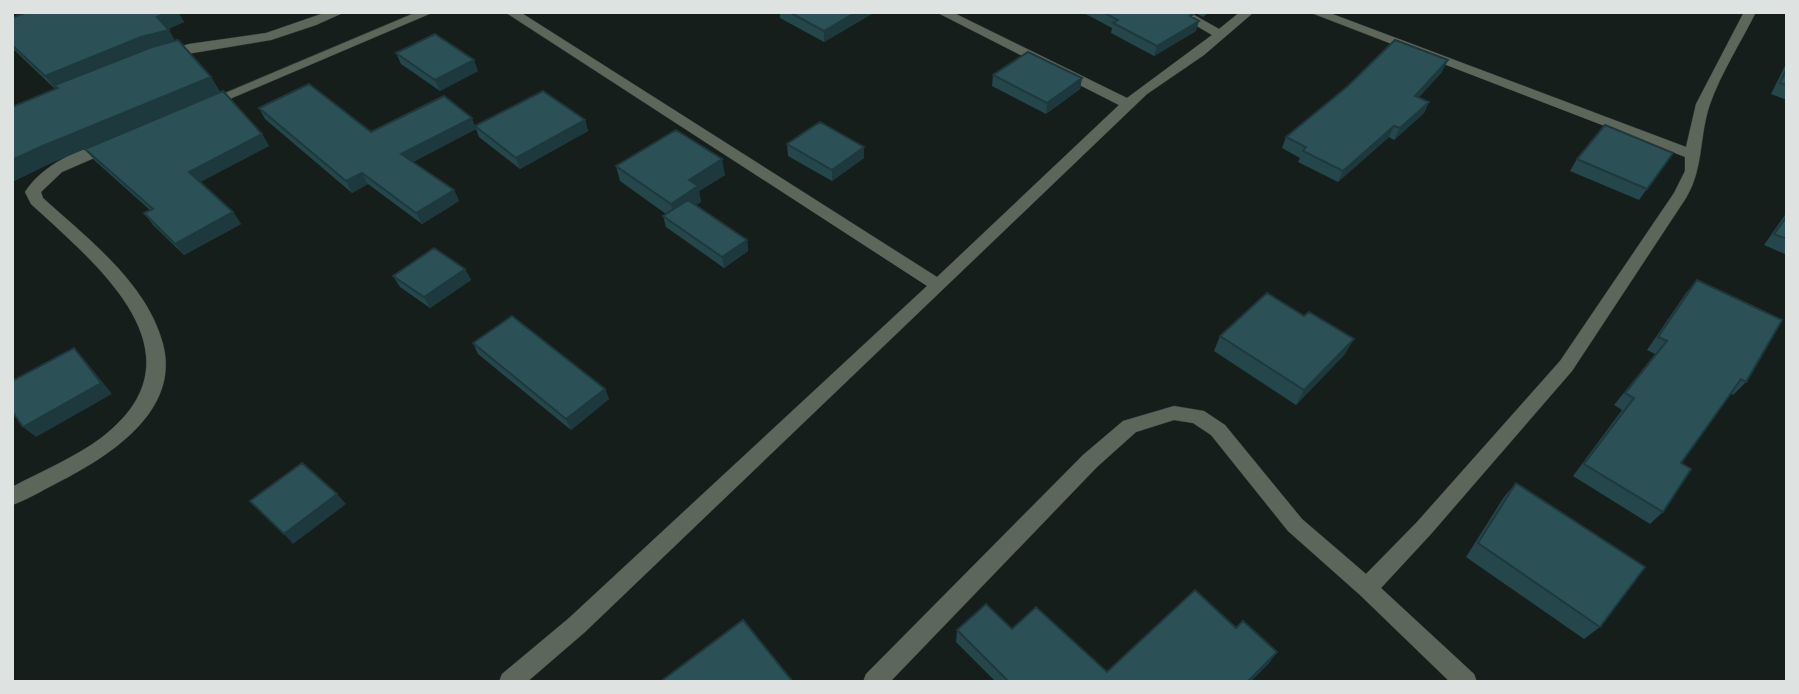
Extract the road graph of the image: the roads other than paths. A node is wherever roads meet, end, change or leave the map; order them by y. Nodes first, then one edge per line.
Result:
1 (339, 12) edge
2 (428, 12) edge
3 (511, 12) edge
4 (942, 12) edge
5 (1179, 12) edge
6 (1248, 12) edge
7 (1315, 12) edge
8 (1750, 12) edge
9 (1221, 35) junction
10 (152, 58) edge
11 (1128, 104) junction
12 (198, 108) edge
13 (121, 141) edge
14 (1693, 155) junction
15 (938, 285) junction
16 (12, 497) edge
17 (1367, 587) junction
18 (510, 682) edge
19 (874, 682) edge
20 (1466, 682) edge

1 - 10 street
2 - 12 street
3 - 15 street
4 - 11 street
5 - 9 street
6 - 9 street
7 - 14 street
8 - 14 street
9 - 11 street
11 - 15 street
13 - 16 street
14 - 17 street
15 - 18 street
17 - 19 street
17 - 20 street

